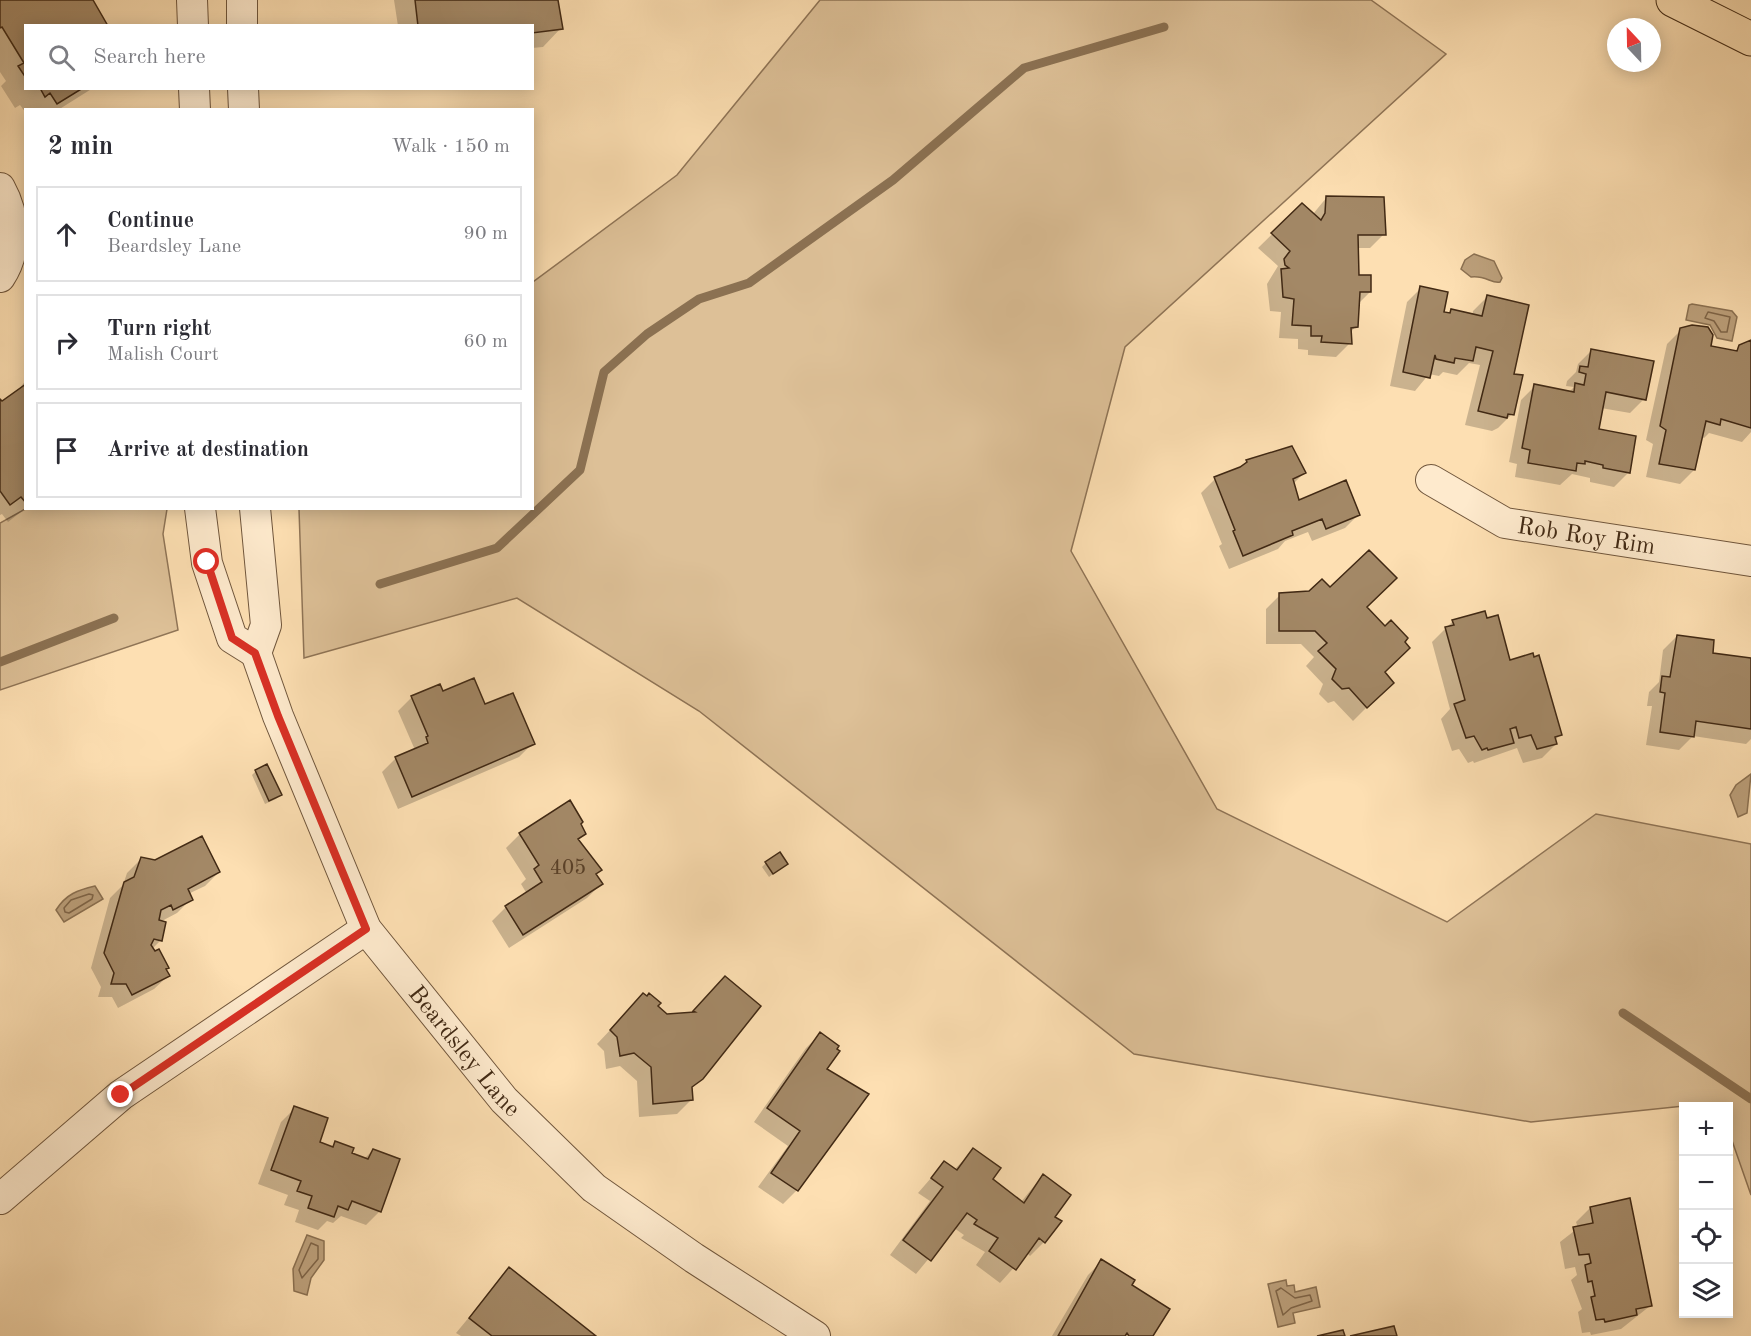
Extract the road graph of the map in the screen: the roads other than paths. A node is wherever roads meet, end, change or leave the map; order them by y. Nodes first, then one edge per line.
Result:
1 (192, 0) edge
2 (242, 0) edge
3 (1673, 0) edge
4 (193, 24) edge
5 (242, 24) edge
6 (1751, 39) edge
7 (194, 90) edge
8 (243, 90) edge
9 (195, 108) edge
10 (244, 108) edge
11 (11, 195) edge
12 (18, 249) edge
13 (0, 277) edge
14 (1431, 480) dead end
15 (200, 510) edge
16 (255, 510) edge
17 (1751, 561) edge
18 (255, 653) junction
19 (366, 929) junction
20 (0, 1199) edge
21 (815, 1336) edge

1 - 4 street
2 - 5 street
3 - 6 main road
7 - 9 street
8 - 10 street
11 - 12 street
12 - 13 street
14 - 17 street, Rob Roy Rim
15 - 18 street
16 - 18 street
18 - 19 street, Beardsley Lane
19 - 20 street
19 - 21 street, Beardsley Lane

